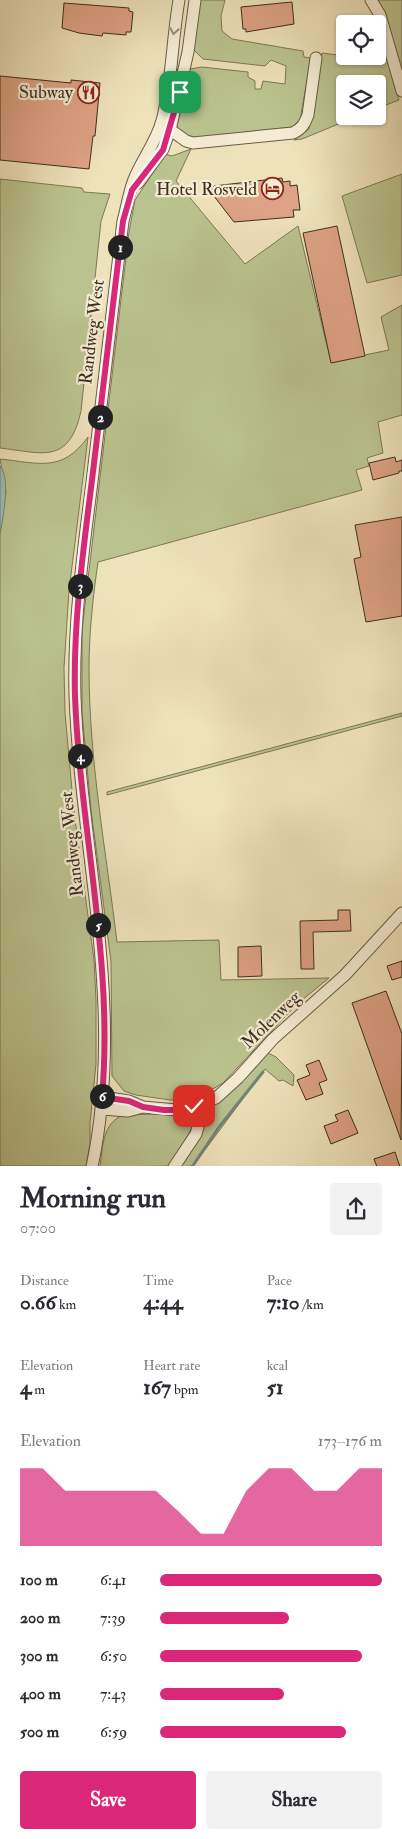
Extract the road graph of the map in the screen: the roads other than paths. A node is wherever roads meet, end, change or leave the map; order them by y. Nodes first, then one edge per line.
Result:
1 (180, 0) edge
2 (195, 0) edge
3 (371, 0) edge
4 (316, 58) dead end
5 (402, 91) edge
6 (166, 127) junction
7 (402, 913) edge
8 (102, 1097) junction
9 (194, 1106) junction
10 (143, 1107) junction
11 (101, 1109) junction
12 (92, 1166) edge
13 (174, 1166) edge

1 -> 6 street, Randweg West
2 - 6 street, Randweg West
3 - 5 street
4 - 6 street
6 - 8 street, Randweg West
7 - 9 street, Molenweg
8 - 10 street, Molenweg
8 - 11 street, Randweg West
9 - 10 street, Molenweg
9 - 13 street
10 - 11 street, Molenweg
11 - 12 street, Randweg West

